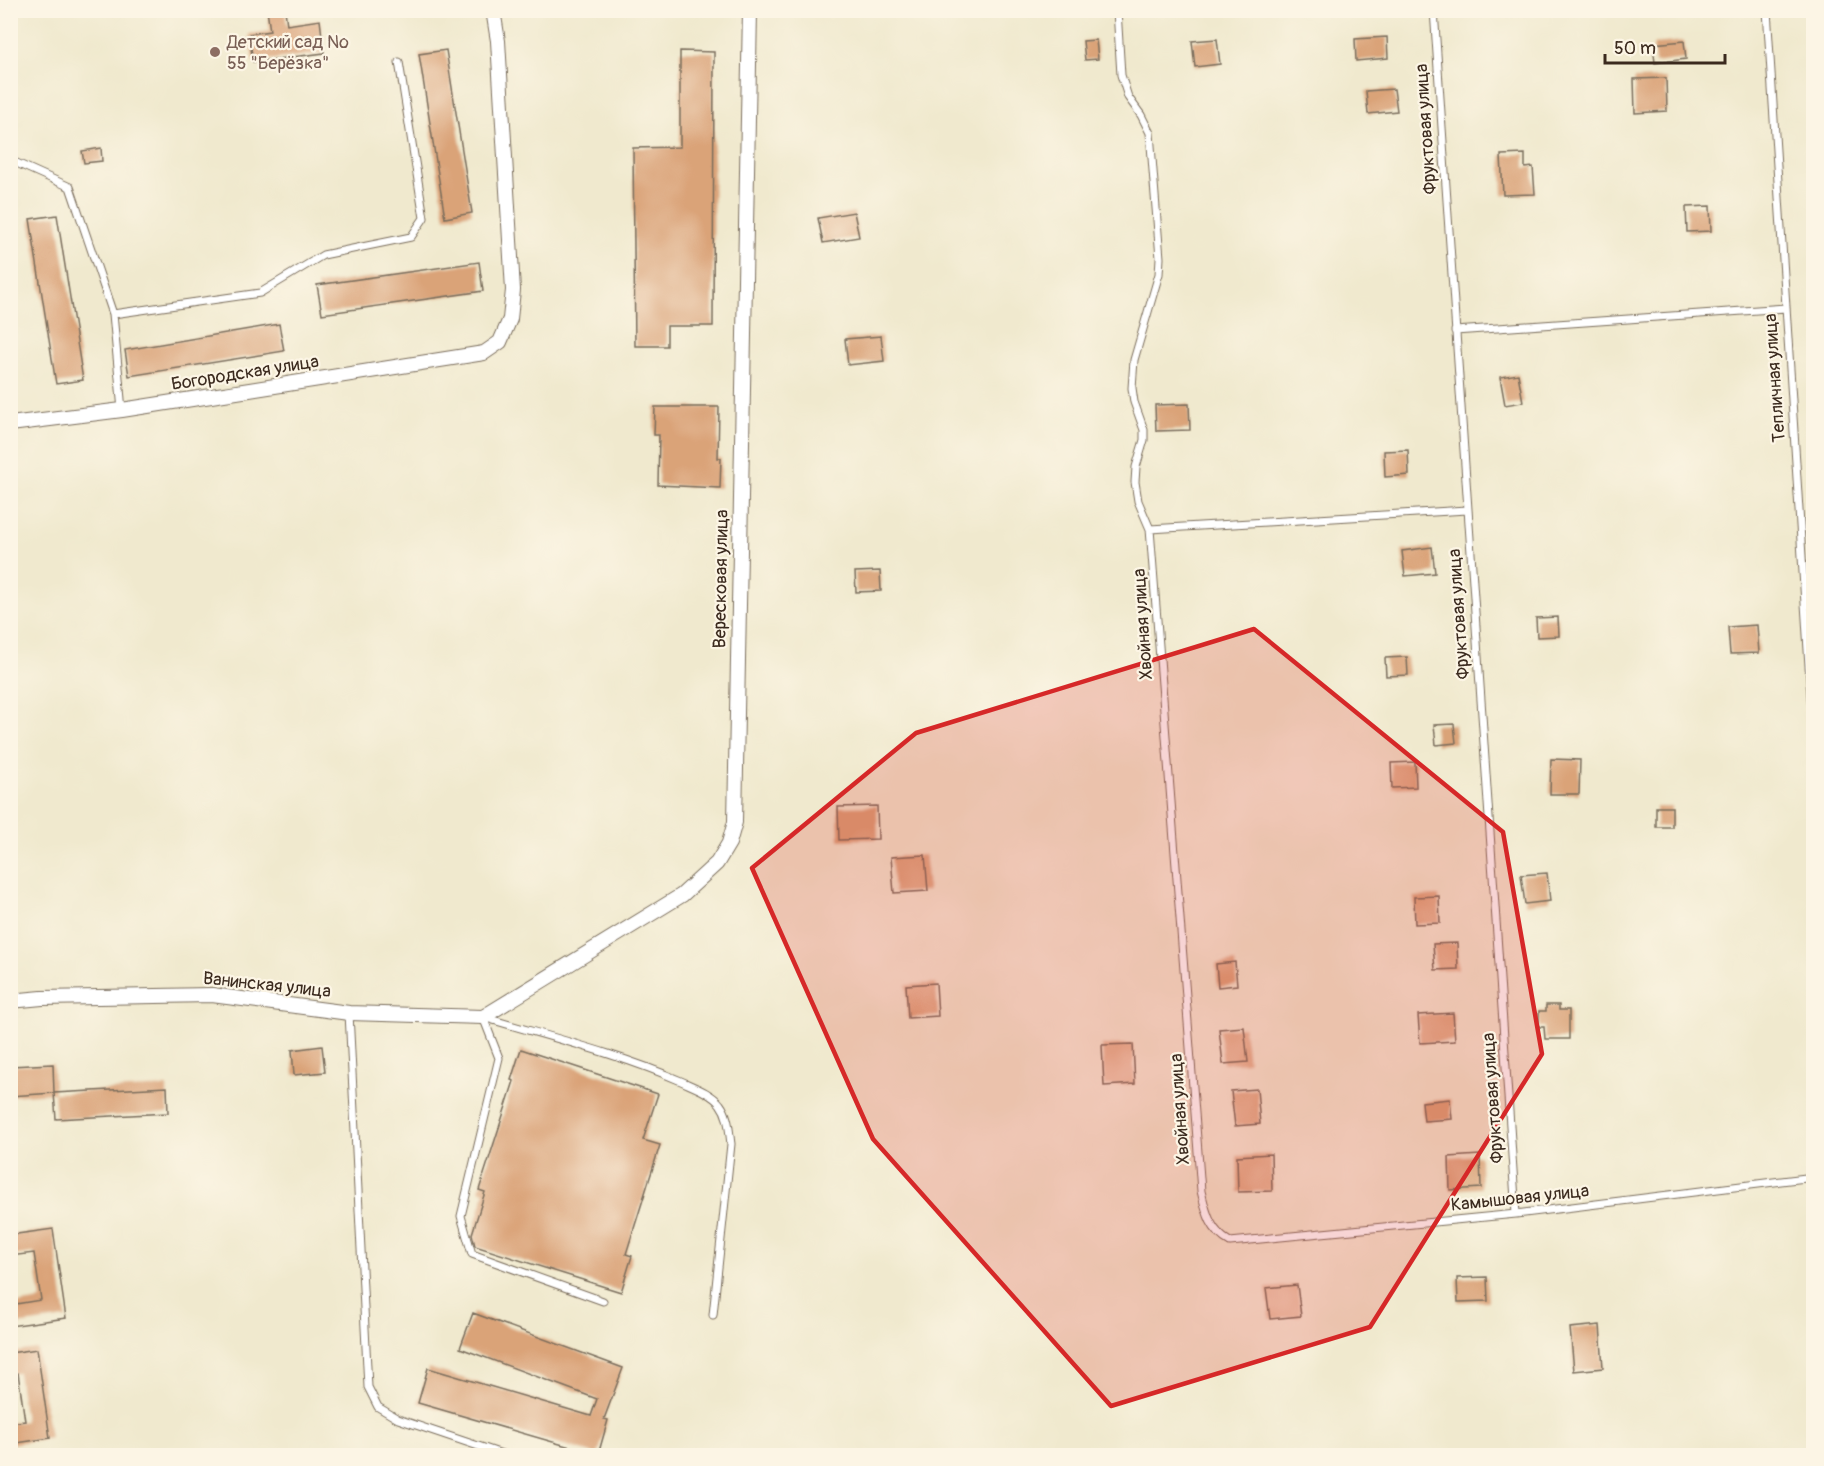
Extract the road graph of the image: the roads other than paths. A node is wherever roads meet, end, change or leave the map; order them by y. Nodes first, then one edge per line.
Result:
1 (493, 10) edge
2 (750, 10) edge
3 (1116, 10) edge
4 (1434, 10) edge
5 (1767, 10) edge
6 (399, 62) dead end
7 (10, 160) edge
8 (1786, 308) junction
9 (113, 314) junction
10 (1455, 331) junction
11 (122, 410) junction
12 (10, 424) edge
13 (1467, 510) junction
14 (1150, 529) junction
15 (1814, 744) edge
16 (10, 1001) edge
17 (349, 1013) junction
18 (483, 1017) junction
19 (1814, 1177) edge
20 (1516, 1214) junction
21 (1230, 1242) joint
22 (603, 1301) dead end
23 (713, 1316) dead end
24 (507, 1455) edge

1 - 11 street, Богородская улица
2 - 18 street, Вересковая улица
3 - 14 lane, Хвойная улица
4 - 10 lane, Фруктовая улица
5 - 8 lane, Тепличная улица
6 - 9 lane
7 - 9 lane
8 - 10 lane
8 - 15 lane, Тепличная улица
9 - 11 lane
10 - 13 lane, Фруктовая улица
11 - 12 street, Богородская улица
13 - 14 lane
13 - 20 lane, Фруктовая улица
14 - 21 lane, Хвойная улица
16 - 17 street, Ванинская улица
17 - 18 street, Ванинская улица
17 - 24 lane
18 - 22 lane
18 - 23 lane
19 - 20 lane, Камышовая улица
20 - 21 lane, Камышовая улица

